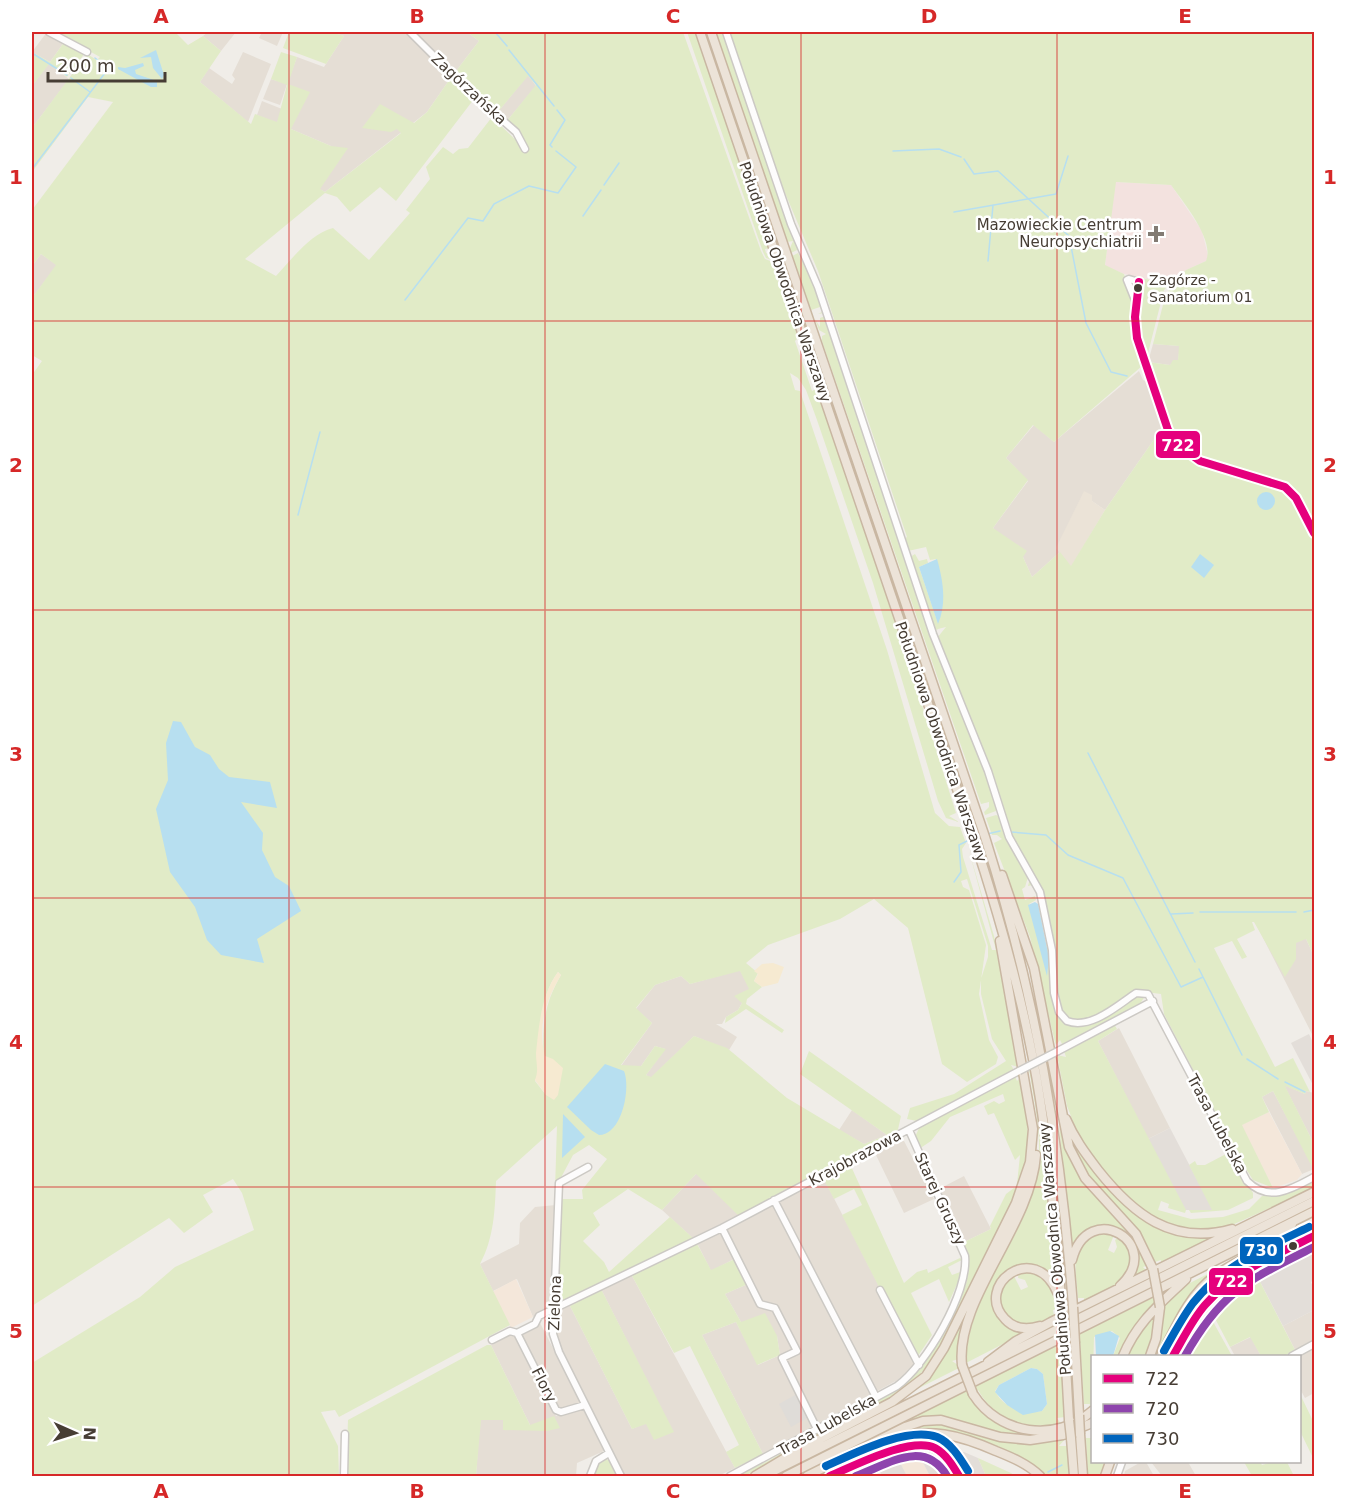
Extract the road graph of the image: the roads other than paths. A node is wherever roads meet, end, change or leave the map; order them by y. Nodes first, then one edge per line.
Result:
1 (50, 32) edge
2 (410, 32) edge
3 (700, 32) edge
4 (711, 32) edge
5 (726, 32) edge
6 (87, 52) dead end
7 (525, 149) dead end
8 (1137, 305) dead end
9 (1314, 533) edge
10 (986, 841) junction
11 (986, 876) junction
12 (1153, 1001) junction
13 (1026, 1080) junction
14 (1060, 1099) junction
15 (909, 1130) junction
16 (588, 1167) dead end
17 (1314, 1177) edge
18 (1314, 1192) edge
19 (774, 1200) junction
20 (1314, 1201) edge
21 (1314, 1211) edge
22 (1295, 1221) junction
23 (1247, 1224) junction
24 (722, 1228) junction
25 (1314, 1236) edge
26 (1194, 1271) junction
27 (1070, 1273) junction
28 (880, 1290) dead end
29 (1113, 1292) junction
30 (554, 1310) junction
31 (1062, 1312) junction
32 (1052, 1322) junction
33 (517, 1333) junction
34 (492, 1340) dead end
35 (1314, 1344) edge
36 (1124, 1355) edge
37 (1150, 1355) edge
38 (1162, 1355) edge
39 (1174, 1355) edge
40 (1294, 1355) edge
41 (919, 1365) junction
42 (975, 1373) junction
43 (876, 1397) junction
44 (585, 1405) junction
45 (1091, 1412) edge
46 (1091, 1423) edge
47 (817, 1429) junction
48 (345, 1434) dead end
49 (878, 1442) junction
50 (609, 1453) junction
51 (344, 1476) edge
52 (590, 1476) edge
53 (621, 1476) edge
54 (730, 1476) edge
55 (755, 1476) edge
56 (764, 1476) edge
57 (786, 1476) edge
58 (807, 1476) edge
59 (830, 1476) edge
60 (959, 1476) edge
61 (1040, 1476) edge
62 (1074, 1476) edge
63 (1083, 1476) edge

1 - 6 street
2 - 7 street, Zagórzańska
3 - 11 highway, Południowa Obwodnica Warszawy
4 - 10 highway, Południowa Obwodnica Warszawy
5 - 12 street
8 - 9 street
10 - 14 highway
10 - 27 highway, Południowa Obwodnica Warszawy
11 - 13 highway
11 - 31 highway, Południowa Obwodnica Warszawy
12 - 15 street, Krajobrazowa, bridge
12 - 17 street, Trasa Lubelska
13 - 45 highway, bridge
13 - 55 highway
14 - 23 highway
14 - 37 highway, bridge
15 - 19 street, Krajobrazowa
15 - 41 street, Starej Gruszy
16 - 30 street, Zielona
18 - 23 highway
19 - 24 street, Krajobrazowa
19 - 43 street
20 - 42 highway
21 - 22 highway
22 - 26 highway
22 - 38 highway
23 - 29 highway
24 - 30 street, Krajobrazowa
24 - 47 street
25 - 39 street
26 - 36 highway
26 - 57 highway
27 - 29 highway
27 - 63 highway, Południowa Obwodnica Warszawy, bridge
28 - 41 street
29 - 32 highway
30 - 33 street, Krajobrazowa
30 - 44 street, Zielona
31 - 32 highway
31 - 62 highway, Południowa Obwodnica Warszawy, bridge
32 - 42 highway
33 - 34 street
33 - 44 street, Flory
35 - 40 street
41 - 43 street, Trasa Lubelska
42 - 56 highway
43 - 47 street, Trasa Lubelska
44 - 50 street, Zielona
46 - 49 highway
47 - 54 street, Trasa Lubelska
48 - 51 street
49 - 58 highway
49 - 61 highway
50 - 52 street
50 - 53 street, Zielona
59 - 60 street

